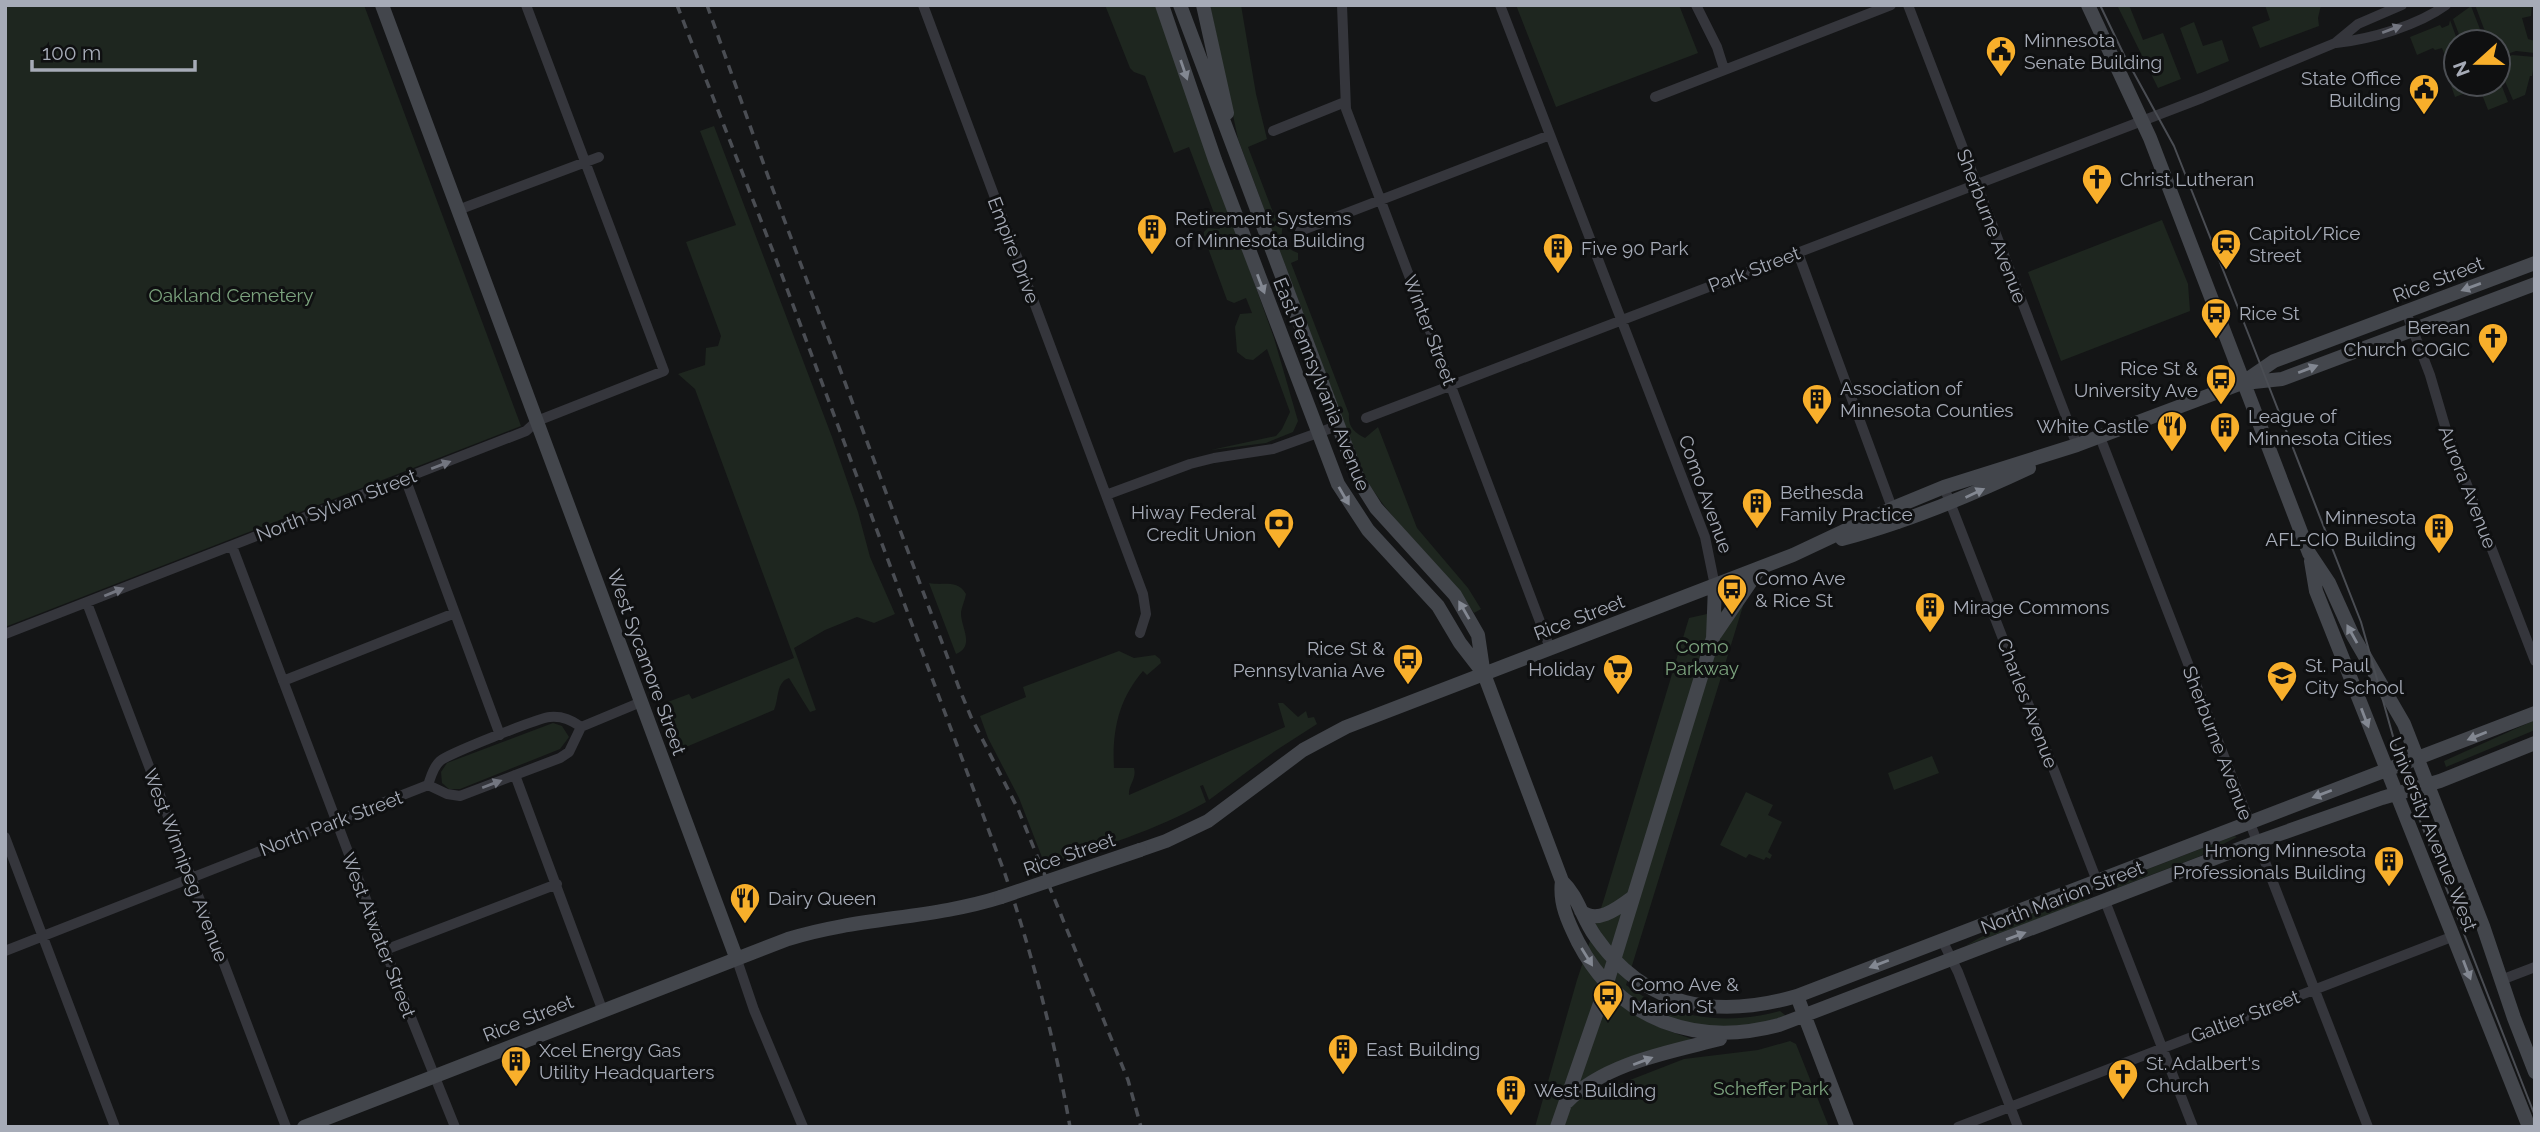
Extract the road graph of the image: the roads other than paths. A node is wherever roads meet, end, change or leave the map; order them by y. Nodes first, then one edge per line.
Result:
1 (382, 5) edge
2 (526, 5) edge
3 (923, 5) edge
4 (1162, 5) edge
5 (1180, 5) edge
6 (1203, 5) edge
7 (1342, 5) edge
8 (1500, 5) edge
9 (1696, 5) edge
10 (1891, 5) edge
11 (1908, 5) edge
12 (2088, 5) edge
13 (2402, 5) edge
14 (2446, 5) edge
15 (2335, 43) junction
16 (1724, 69) junction
17 (1655, 97) dead end
18 (1345, 102) junction
19 (2143, 121) junction
20 (1273, 131) dead end
21 (1550, 135) junction
22 (599, 157) dead end
23 (1236, 158) junction
24 (584, 163) junction
25 (1975, 184) junction
26 (1381, 200) junction
27 (458, 210) junction
28 (1300, 231) dead end
29 (1798, 253) junction
30 (2535, 263) edge
31 (2535, 284) edge
32 (2406, 312) junction
33 (1621, 320) junction
34 (2413, 329) junction
35 (2242, 383) junction
36 (1451, 385) junction
37 (1366, 418) dead end
38 (537, 421) junction
39 (1337, 425) junction
40 (1318, 433) junction
41 (2099, 437) junction
42 (2077, 445) junction
43 (405, 478) junction
44 (1944, 488) junction
45 (1106, 495) junction
46 (1950, 504) junction
47 (1893, 508) junction
48 (1898, 524) junction
49 (1818, 545) junction
50 (232, 546) junction
51 (2309, 553) junction
52 (1760, 568) junction
53 (1715, 586) junction
54 (87, 603) junction
55 (455, 614) junction
56 (1139, 633) dead end
57 (5, 634) edge
58 (1713, 638) junction
59 (1550, 648) junction
60 (2535, 661) edge
61 (1483, 674) junction
62 (283, 681) junction
63 (641, 702) junction
64 (2535, 713) edge
65 (581, 727) junction
66 (500, 735) junction
67 (2535, 743) edge
68 (2419, 759) junction
69 (2386, 770) junction
70 (515, 775) junction
71 (2428, 784) junction
72 (428, 785) junction
73 (2395, 793) junction
74 (335, 821) junction
75 (2249, 822) junction
76 (5, 838) edge
77 (2257, 842) junction
78 (191, 878) junction
79 (2097, 880) junction
80 (1562, 881) junction
81 (557, 884) junction
82 (1633, 897) junction
83 (2105, 901) junction
84 (1581, 911) junction
85 (43, 936) junction
86 (2454, 936) junction
87 (1942, 940) junction
88 (385, 950) junction
89 (5, 951) edge
90 (736, 957) junction
91 (1614, 959) junction
92 (1952, 960) junction
93 (2535, 967) edge
94 (2501, 980) junction
95 (1607, 983) junction
96 (2315, 989) junction
97 (1797, 996) junction
98 (602, 1009) junction
99 (1804, 1016) junction
100 (1738, 1034) junction
101 (2162, 1048) junction
102 (2535, 1072) edge
103 (434, 1076) junction
104 (1563, 1106) junction
105 (2010, 1107) junction
106 (115, 1127) edge
107 (286, 1127) edge
108 (304, 1127) edge
109 (455, 1127) edge
110 (803, 1127) edge
111 (1557, 1127) edge
112 (1847, 1127) edge
113 (1958, 1127) edge
114 (2018, 1127) edge
115 (2193, 1127) edge
116 (2368, 1127) edge
117 (2529, 1127) edge

1 - 27 main road, West Sycamore Street
2 - 24 street
3 - 45 street, Empire Drive
4 -> 40 main road, East Pennsylvania Avenue
5 - 23 main road, East Pennsylvania Avenue
6 - 23 main road
7 - 18 street, Winter Street
8 - 21 street, Como Avenue
9 - 16 street
10 - 16 street
11 - 25 street, Sherburne Avenue
12 - 19 main road, University Avenue West
13 - 15 street
15 -> 14 street
15 - 19 street, Park Street
16 - 17 street
18 - 20 street
18 - 26 street, Winter Street
19 - 25 street, Park Street
19 - 35 main road, University Avenue West
21 - 26 street
21 - 33 street, Como Avenue
22 - 24 street
23 - 39 main road, East Pennsylvania Avenue
24 - 27 street
24 - 38 street, North Sylvan Street
25 - 29 street, Park Street
25 - 42 street, Sherburne Avenue
26 - 28 street
26 - 36 street, Winter Street
27 - 38 main road, West Sycamore Street
29 - 33 street, Park Street
29 - 47 street
30 -> 32 main road, Rice Street
31 - 34 main road, Rice Street
32 - 34 street, Aurora Avenue
32 - 35 main road, Rice Street
33 - 36 street, Park Street
33 - 53 street, Como Avenue
35 -> 34 main road, Rice Street
34 - 60 street, Aurora Avenue
35 - 41 main road, Rice Street
35 - 51 main road, University Avenue West
36 - 37 street, Park Street
36 - 59 street, Winter Street
43 -> 38 street, North Sylvan Street
38 - 63 main road, West Sycamore Street
39 - 40 street
61 -> 39 main road, East Pennsylvania Avenue
40 - 45 street
40 -> 61 main road, East Pennsylvania Avenue
41 - 42 main road, Rice Street
41 - 75 street, Sherburne Avenue
42 - 44 main road, Rice Street
46 -> 42 main road, Rice Street
43 - 50 street, North Sylvan Street
43 - 55 street
44 - 46 street, Charles Avenue
44 - 47 main road, Rice Street
45 - 56 street, Empire Drive
46 - 48 main road, Rice Street
46 - 79 street, Charles Avenue
47 - 48 street
47 - 49 main road, Rice Street
48 - 49 main road, Rice Street
49 - 52 main road, Rice Street
54 -> 50 street, North Sylvan Street
50 - 62 street, West Atwater Street
68 -> 51 main road, University Avenue West
51 -> 69 main road, University Avenue West
52 - 53 main road, Rice Street
52 - 58 main road
53 - 58 main road, Como Avenue
53 - 59 main road, Rice Street
54 - 57 street, North Sylvan Street
54 - 78 street, West Winnipeg Avenue
55 - 62 street
55 - 66 street
58 - 82 main road, Como Avenue
59 - 61 main road, Rice Street
61 - 80 main road
61 - 90 main road, Rice Street, bridge
62 - 74 street, West Atwater Street
63 - 65 street
63 - 90 main road, West Sycamore Street
64 -> 68 main road, North Marion Street
65 - 66 street
65 - 70 street, North Park Street
66 - 72 street
67 - 71 main road, North Marion Street
68 - 69 main road, North Marion Street
68 - 71 main road, University Avenue West
69 - 73 main road, University Avenue West
69 -> 75 main road, North Marion Street
72 -> 70 street, North Park Street
70 - 81 street
71 - 73 main road, North Marion Street
71 - 94 main road, University Avenue West
72 - 74 street, North Park Street
73 - 77 main road, North Marion Street
73 - 86 main road, University Avenue West
74 - 78 street, North Park Street
74 - 88 street, West Atwater Street
75 - 77 street, Sherburne Avenue
75 - 79 main road, North Marion Street
76 - 85 street
77 - 83 main road, North Marion Street
77 - 96 street, Sherburne Avenue
78 - 85 street, North Park Street
78 - 107 street, West Winnipeg Avenue
79 - 87 main road, North Marion Street
80 - 84 main road, North Marion Street
80 -> 95 main road, North Marion Street
81 - 88 street
81 - 98 street
82 - 84 main road
82 - 91 main road, Como Avenue
92 -> 83 main road, North Marion Street
83 - 101 street
84 - 91 main road, North Marion Street
85 - 89 street, North Park Street
85 - 106 street
86 - 96 street, Galtier Street
86 -> 117 main road, University Avenue West
87 - 92 street
87 -> 97 main road, North Marion Street
88 - 103 street, West Atwater Street
90 - 98 main road, Rice Street
90 - 110 street, West Sycamore Street
91 - 95 main road, Como Avenue
91 - 97 main road, North Marion Street
92 - 99 main road, North Marion Street
92 - 105 street
93 - 94 street
94 - 102 main road, University Avenue West
95 - 100 main road, North Marion Street
95 - 104 main road, Como Avenue
96 - 101 street, Galtier Street
96 - 116 street, Sherburne Avenue
97 - 99 main road
98 - 103 main road, Rice Street
99 - 100 main road, North Marion Street
99 - 112 main road
104 -> 100 main road
101 - 105 street, Galtier Street
101 - 115 street
103 - 108 main road, Rice Street
103 - 109 street, West Atwater Street
104 - 111 main road, Como Avenue
105 - 113 street, Galtier Street
105 - 114 street

